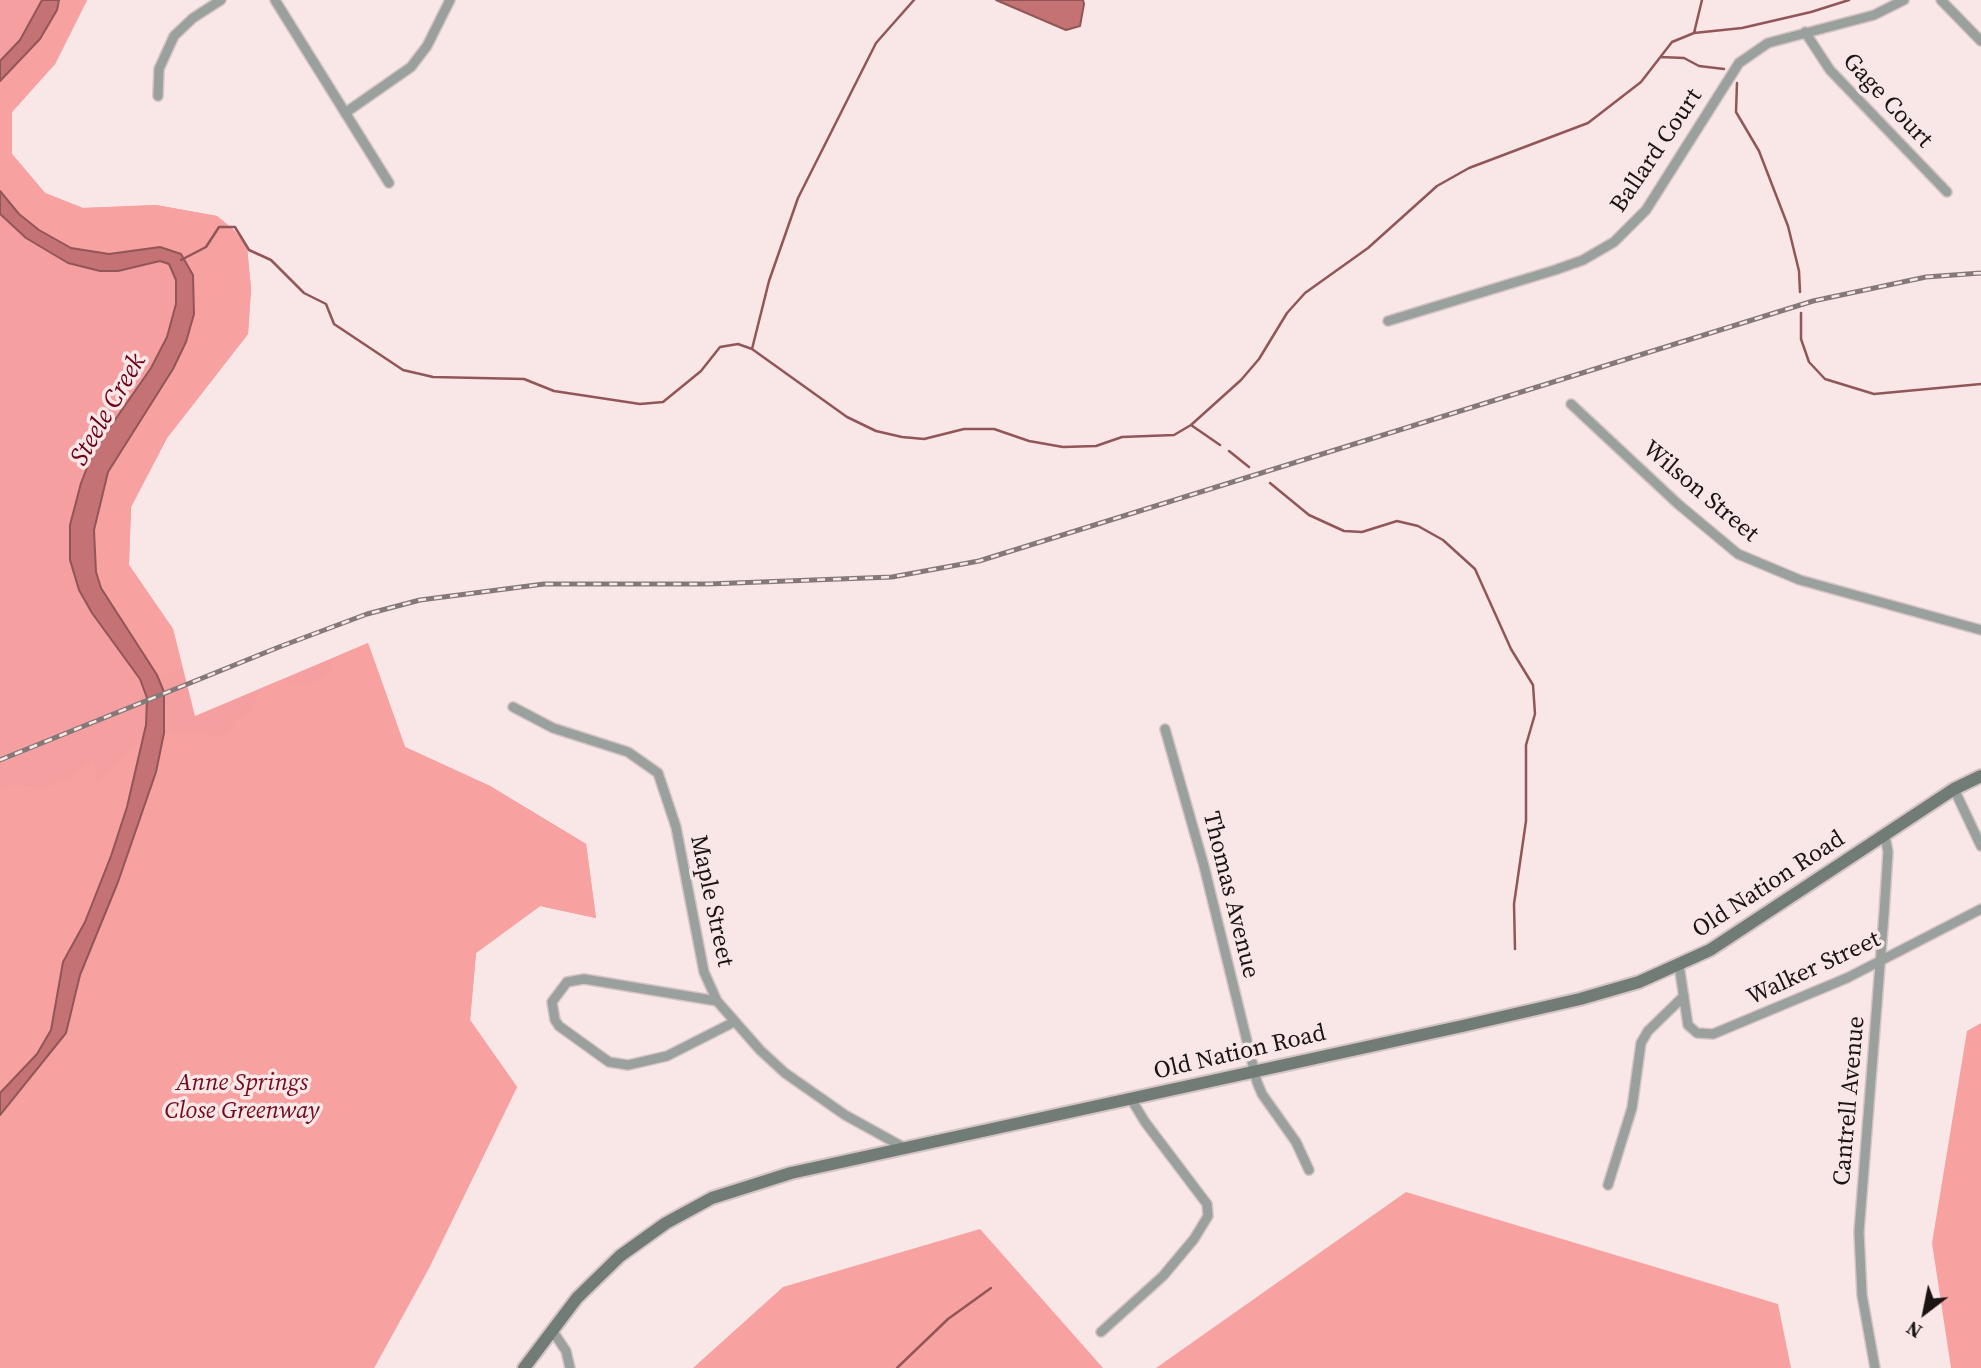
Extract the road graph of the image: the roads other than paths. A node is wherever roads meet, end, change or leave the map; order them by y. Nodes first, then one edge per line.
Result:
1 (221, 0) edge
2 (275, 0) edge
3 (450, 0) edge
4 (1904, 0) edge
5 (1941, 0) edge
6 (1805, 32) junction
7 (1981, 41) edge
8 (158, 96) dead end
9 (345, 113) junction
10 (388, 183) dead end
11 (1947, 192) dead end
12 (1388, 320) dead end
13 (1571, 404) dead end
14 (1981, 630) edge
15 (513, 707) dead end
16 (1166, 729) dead end
17 (1981, 776) edge
18 (1954, 789) junction
19 (1885, 836) junction
20 (1981, 846) edge
21 (1981, 909) edge
22 (1880, 961) junction
23 (1679, 965) junction
24 (1684, 996) junction
25 (717, 1000) junction
26 (734, 1022) junction
27 (1255, 1070) junction
28 (1131, 1098) junction
29 (903, 1147) junction
30 (1309, 1170) dead end
31 (1608, 1185) dead end
32 (552, 1330) junction
33 (1101, 1332) dead end
34 (524, 1368) edge
35 (570, 1368) edge
36 (1875, 1368) edge

1 - 8 street
2 - 9 street
3 - 9 street
4 - 6 street, Ballard Court
5 - 7 street
6 - 11 street, Gage Court
6 - 12 street, Ballard Court
9 - 10 street
13 - 14 street, Wilson Street
15 - 25 street, Maple Street
16 - 27 street, Thomas Avenue
17 - 18 main road, Old Nation Road
18 - 19 main road, Old Nation Road
18 - 20 street
19 - 22 street, Cantrell Avenue
19 - 23 main road, Old Nation Road
21 - 22 street, Walker Street
22 - 24 street, Walker Street
22 - 36 street, Cantrell Avenue
23 - 24 street, Walker Street
23 - 27 main road, Old Nation Road
24 - 31 street
25 - 26 street, Maple Street
25 - 26 street
26 - 29 street, Maple Street
27 - 28 main road, Old Nation Road
27 - 30 street, Thomas Avenue
28 - 29 main road, Old Nation Road
28 - 33 street
29 - 32 main road, Old Nation Road
32 - 34 main road, Old Nation Road
32 - 35 street

